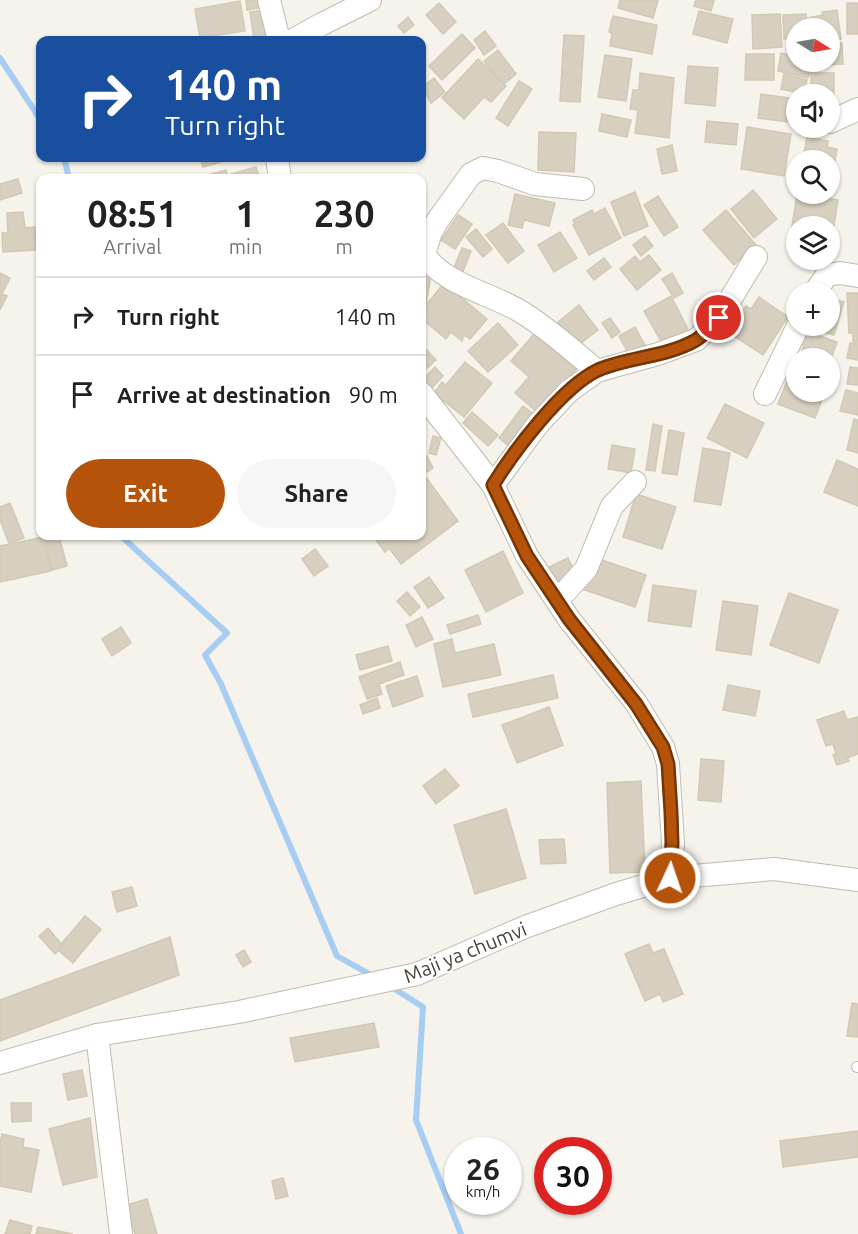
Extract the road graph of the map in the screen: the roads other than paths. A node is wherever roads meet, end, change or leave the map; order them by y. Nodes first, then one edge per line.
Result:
1 (269, 0) edge
2 (370, 0) edge
3 (278, 36) edge
4 (301, 36) edge
5 (858, 109) edge
6 (840, 117) edge
7 (583, 189) dead end
8 (426, 248) edge
9 (426, 257) edge
10 (756, 257) dead end
11 (858, 276) edge
12 (822, 282) edge
13 (793, 336) edge
14 (597, 371) junction
15 (765, 394) dead end
16 (426, 399) edge
17 (635, 482) dead end
18 (493, 485) junction
19 (555, 598) junction
20 (670, 878) junction
21 (858, 880) edge
22 (97, 1035) junction
23 (0, 1063) edge
24 (121, 1234) edge

1 - 3 street
2 - 4 street
5 - 6 street
7 - 8 street
9 - 14 street
10 - 14 street
11 - 12 street
13 - 15 street
14 - 18 street
16 - 18 street
17 - 19 street
18 - 19 street
19 - 20 street
20 - 21 street, Maji ya chumvi
20 - 22 street, Maji ya chumvi
22 - 23 street, Maji ya chumvi
22 - 24 street

